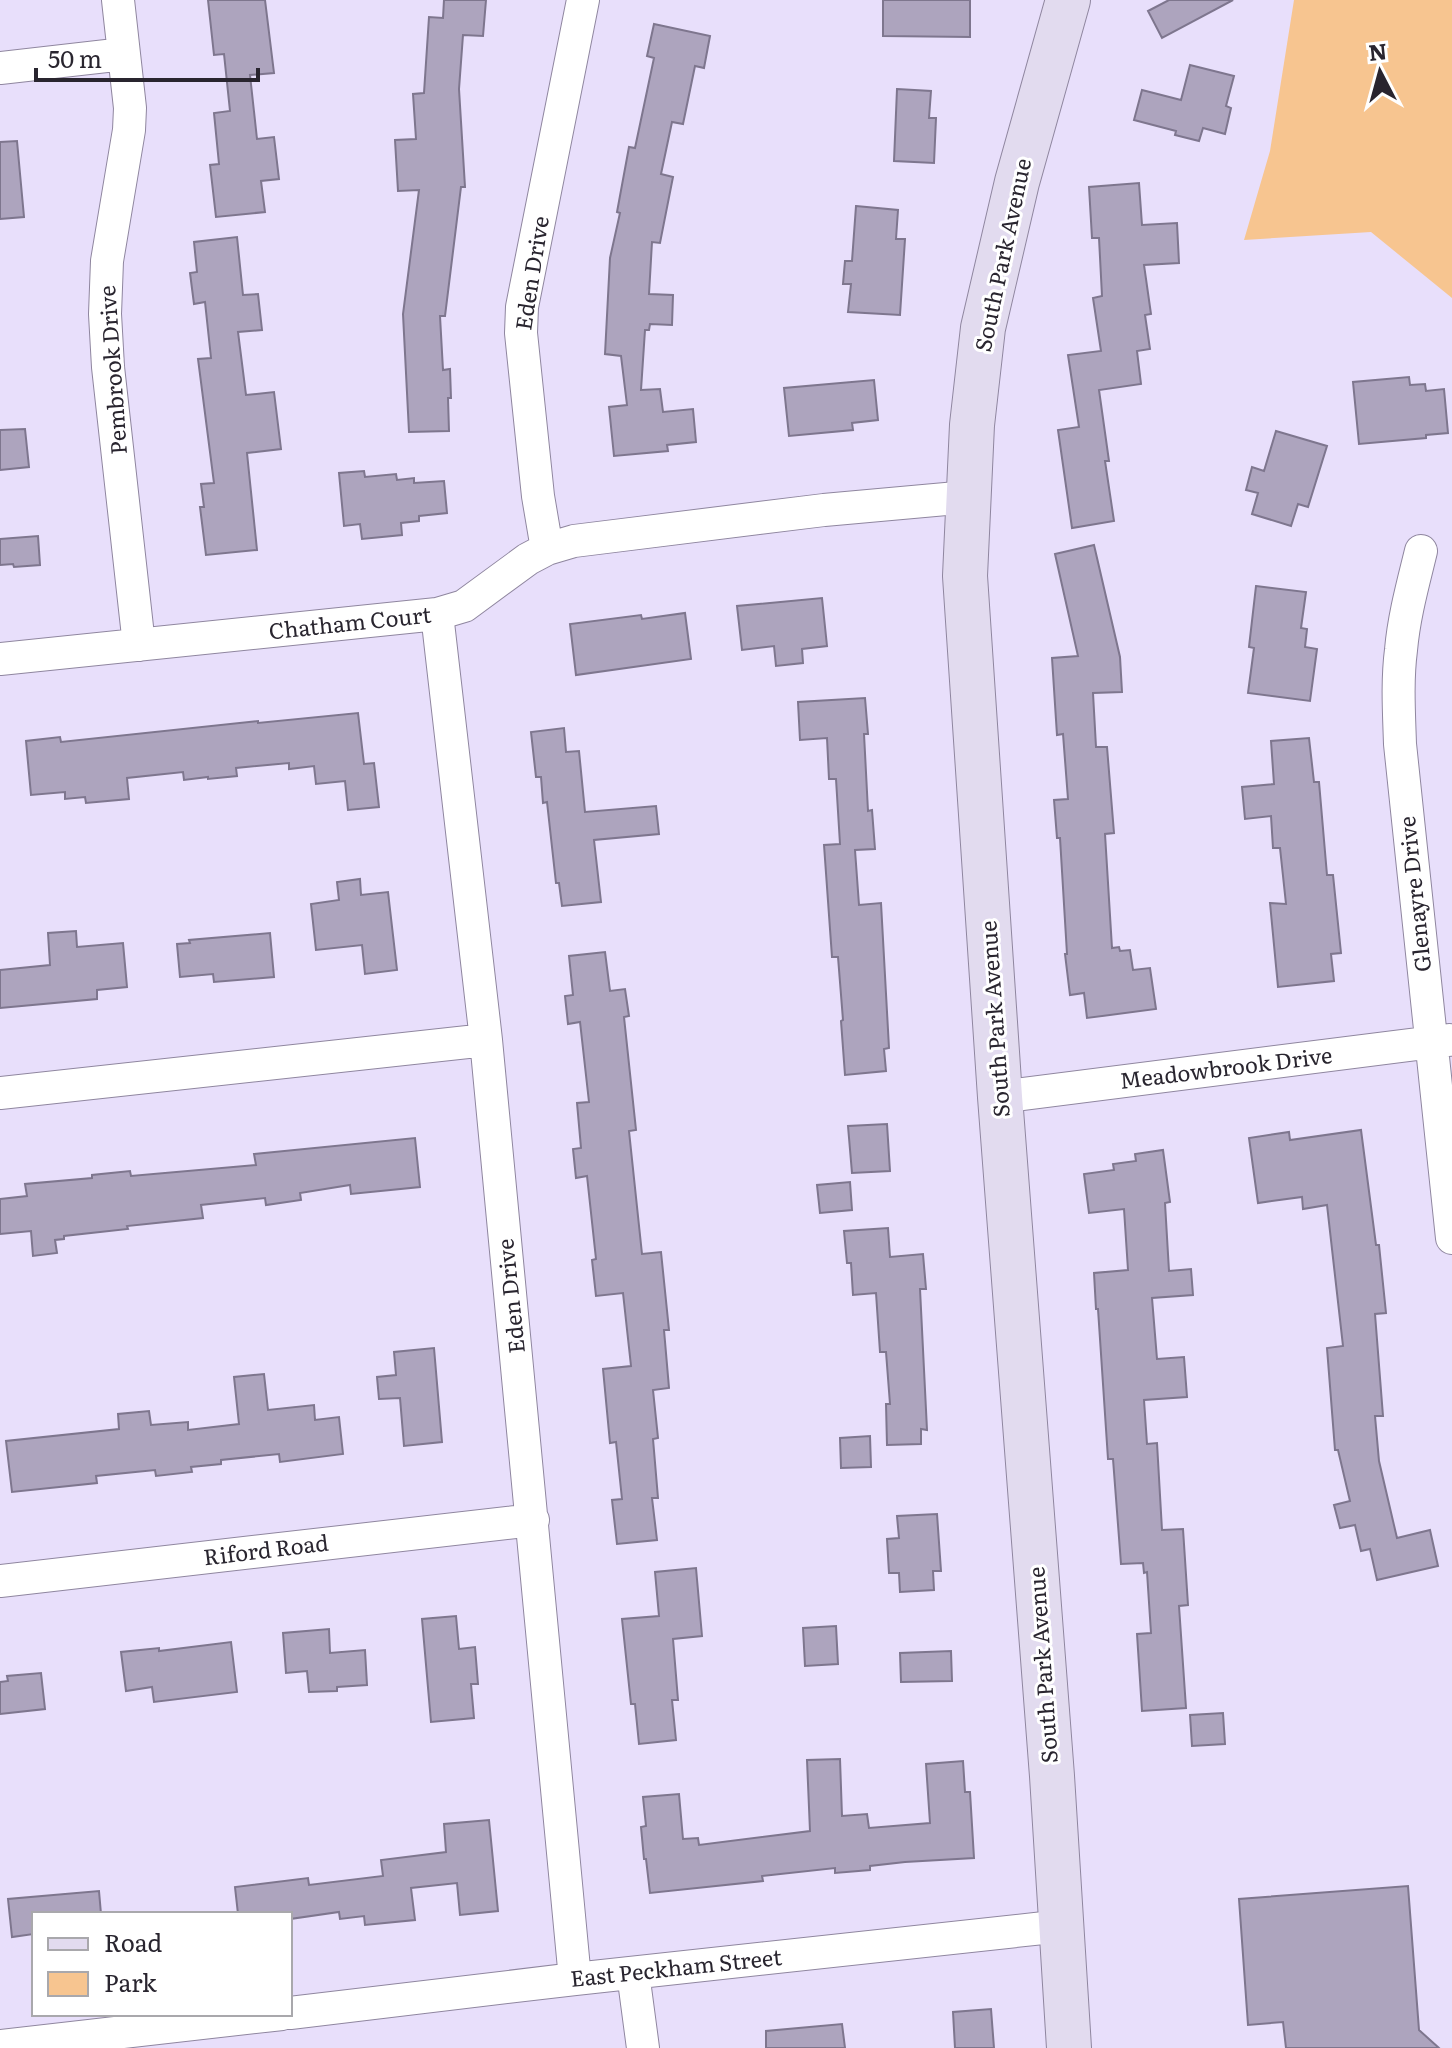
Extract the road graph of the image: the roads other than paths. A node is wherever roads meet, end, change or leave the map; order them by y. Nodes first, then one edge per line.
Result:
1 (118, 0) edge
2 (583, 0) edge
3 (1068, 0) edge
4 (124, 54) junction
5 (0, 68) edge
6 (968, 497) junction
7 (547, 549) junction
8 (1421, 551) dead end
9 (437, 614) junction
10 (139, 645) junction
11 (0, 659) edge
12 (486, 1040) junction
13 (1441, 1041) edge
14 (0, 1093) edge
15 (1000, 1097) junction
16 (1452, 1238) edge
17 (533, 1520) junction
18 (0, 1581) edge
19 (1062, 1926) junction
20 (633, 1973) junction
21 (575, 1979) junction
22 (292, 2013) edge
23 (273, 2016) edge
24 (184, 2037) edge
25 (0, 2046) edge
26 (643, 2048) edge
27 (1069, 2048) edge

1 - 4 street, Pembrook Drive
2 - 7 street, Eden Drive
3 - 6 main road, South Park Avenue
4 - 5 street
4 - 10 street, Pembrook Drive
6 - 7 street, Chatham Court
6 - 15 main road, South Park Avenue
7 - 9 street, Chatham Court
8 - 13 street, Glenayre Drive
9 - 10 street, Chatham Court
9 - 12 street, Eden Drive
10 - 11 street, Chatham Court
12 - 14 street
12 - 17 street, Eden Drive
13 - 15 street, Meadowbrook Drive
13 - 16 street, Glenayre Drive
15 - 19 main road, South Park Avenue
17 - 18 street, Riford Road
17 - 21 street, Eden Drive
19 - 20 street, East Peckham Street
19 - 27 main road, South Park Avenue
20 - 21 street, East Peckham Street
20 - 26 street
21 - 22 street, East Peckham Street
23 - 24 street
24 - 25 street

